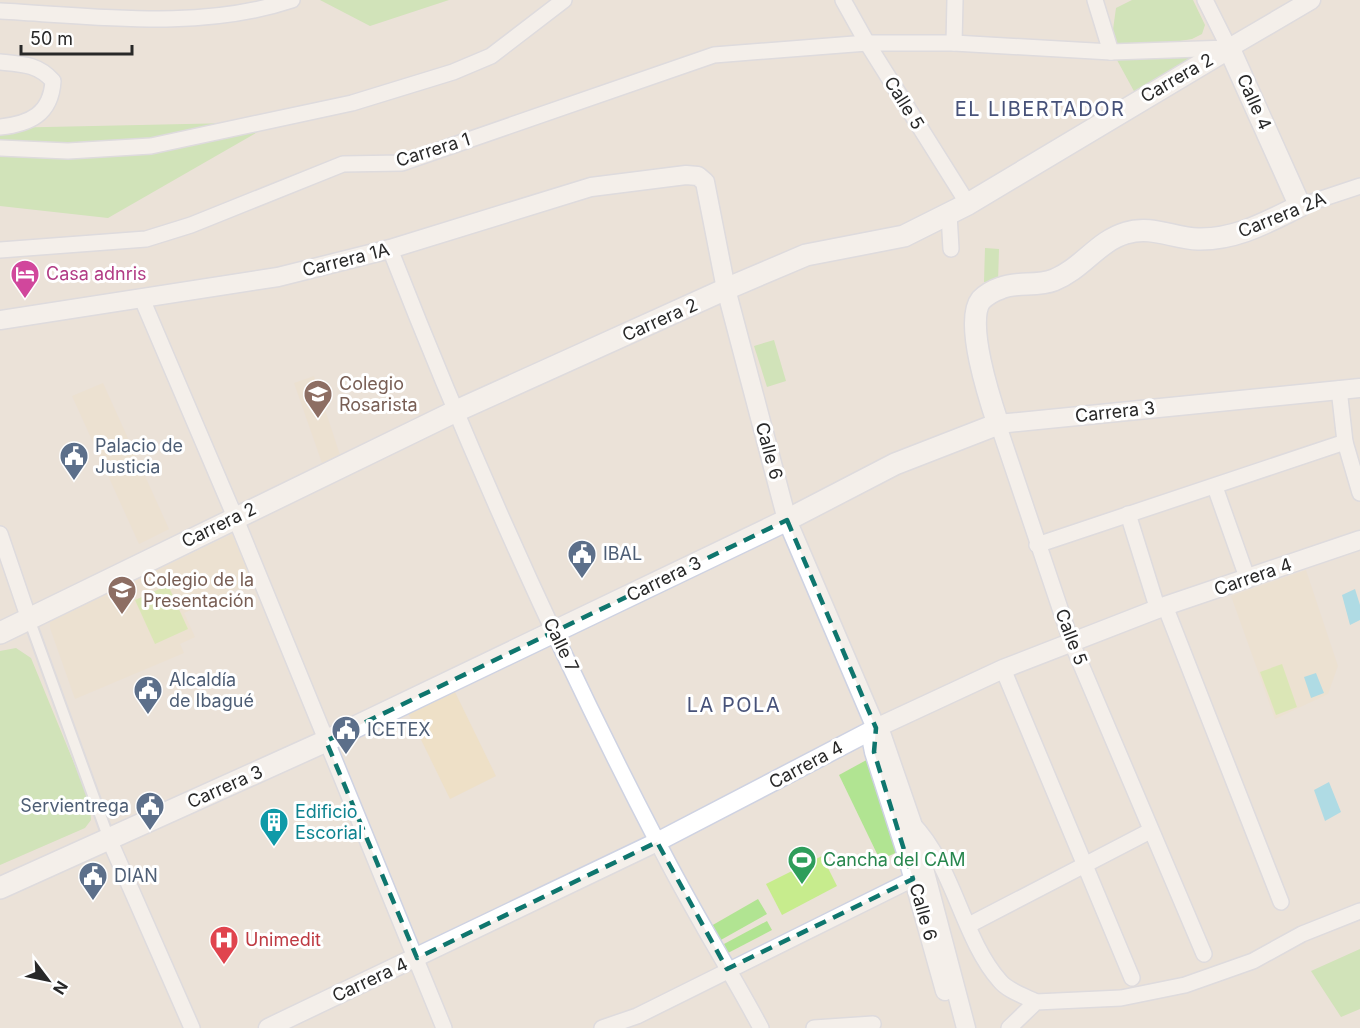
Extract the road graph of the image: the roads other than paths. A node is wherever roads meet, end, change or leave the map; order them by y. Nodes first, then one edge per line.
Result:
1 (292, 0) edge
2 (564, 0) edge
3 (843, 0) edge
4 (955, 0) edge
5 (1095, 0) edge
6 (1205, 0) edge
7 (1311, 0) edge
8 (0, 11) edge
9 (867, 43) junction
10 (954, 43) junction
11 (1229, 48) junction
12 (1111, 52) junction
13 (0, 62) edge
14 (0, 126) edge
15 (0, 148) edge
16 (686, 175) joint
17 (1360, 186) edge
18 (1300, 206) junction
19 (958, 209) junction
20 (390, 249) junction
21 (951, 249) dead end
22 (0, 250) edge
23 (726, 290) junction
24 (142, 299) junction
25 (978, 308) joint
26 (0, 320) edge
27 (1360, 388) edge
28 (1339, 389) junction
29 (454, 412) junction
30 (998, 424) junction
31 (1345, 442) junction
32 (1215, 487) junction
33 (1360, 493) edge
34 (1128, 514) junction
35 (235, 517) junction
36 (787, 520) junction
37 (0, 534) edge
38 (1360, 540) edge
39 (1037, 545) junction
40 (1248, 580) junction
41 (1162, 608) junction
42 (29, 619) junction
43 (0, 633) edge
44 (554, 633) junction
45 (1071, 641) junction
46 (1003, 669) junction
47 (876, 728) junction
48 (326, 741) junction
49 (912, 823) junction
50 (1150, 831) junction
51 (109, 839) junction
52 (657, 842) junction
53 (1084, 865) junction
54 (913, 879) junction
55 (0, 888) edge
56 (1281, 903) dead end
57 (1360, 911) edge
58 (969, 925) junction
59 (1204, 954) dead end
60 (417, 958) junction
61 (727, 969) junction
62 (1132, 978) dead end
63 (1036, 1002) junction
64 (873, 1024) dead end
65 (192, 1028) edge
66 (267, 1028) edge
67 (444, 1028) edge
68 (602, 1028) edge
69 (761, 1028) edge
70 (814, 1028) edge
71 (954, 1028) edge
72 (966, 1028) edge
73 (1009, 1028) edge

1 - 8 street
2 - 15 street
3 - 9 street, Calle 5
4 - 10 street
5 - 12 street
6 - 11 street, Calle 4
7 - 11 street, Carrera 2
9 - 10 street, Carrera 1
9 - 19 street, Calle 5
9 - 22 street, Carrera 1
10 - 12 street, Carrera 1
11 - 12 street, Carrera 1
11 - 18 main road, Calle 4
11 - 19 main road, Carrera 2
13 - 14 street
16 - 20 street, Carrera 1A
16 - 23 street, Calle 6
17 - 18 street, Carrera 2A
18 - 25 main road, Carrera 2A
19 - 21 street, Calle 5
19 - 23 main road, Carrera 2
20 - 24 street, Carrera 1A
20 - 29 street, Calle 7
23 - 29 main road, Carrera 2
23 - 36 street, Calle 6
24 - 26 street, Carrera 1A
24 - 35 street
25 - 30 main road, Calle 5
27 - 28 street, Carrera 3
28 - 30 street, Carrera 3
28 - 31 street
29 - 35 main road, Carrera 2
29 - 44 street, Calle 7
30 - 36 main road, Carrera 3
30 - 39 street, Calle 5
31 - 32 street
31 - 33 street
32 - 34 street
32 - 40 street
34 - 39 street
34 - 41 street
35 - 42 main road, Carrera 2
35 - 48 street
36 - 44 main road, Carrera 3
36 - 47 street, Calle 6
37 - 42 street
38 - 40 street, Carrera 4
39 - 45 street, Calle 5
40 - 41 street, Carrera 4
41 - 45 street, Carrera 4
41 - 56 street
42 - 43 main road, Carrera 2
42 - 51 street
44 - 48 main road, Carrera 3
44 - 52 street, Calle 7
45 - 46 street, Carrera 4
45 - 50 street, Calle 5
46 - 47 street, Carrera 4
46 - 53 street
47 - 49 street, Calle 6
47 - 52 street, Carrera 4
47 - 54 street, Calle 6
48 - 51 main road, Carrera 3
48 - 60 street
49 - 58 street, Calle 6
49 - 72 street, Calle 6
50 - 53 street
50 - 59 street, Calle 5
51 - 55 main road, Carrera 3
51 - 65 street
52 - 60 street, Carrera 4
52 - 61 street, Calle 7
53 - 58 street
53 - 62 street
54 - 61 street
54 - 71 street, Calle 6
57 - 63 street
58 - 63 street, Calle 6
60 - 66 street, Carrera 4
60 - 67 street
61 - 68 street
61 - 69 street, Calle 7
63 - 73 street
64 - 70 street

